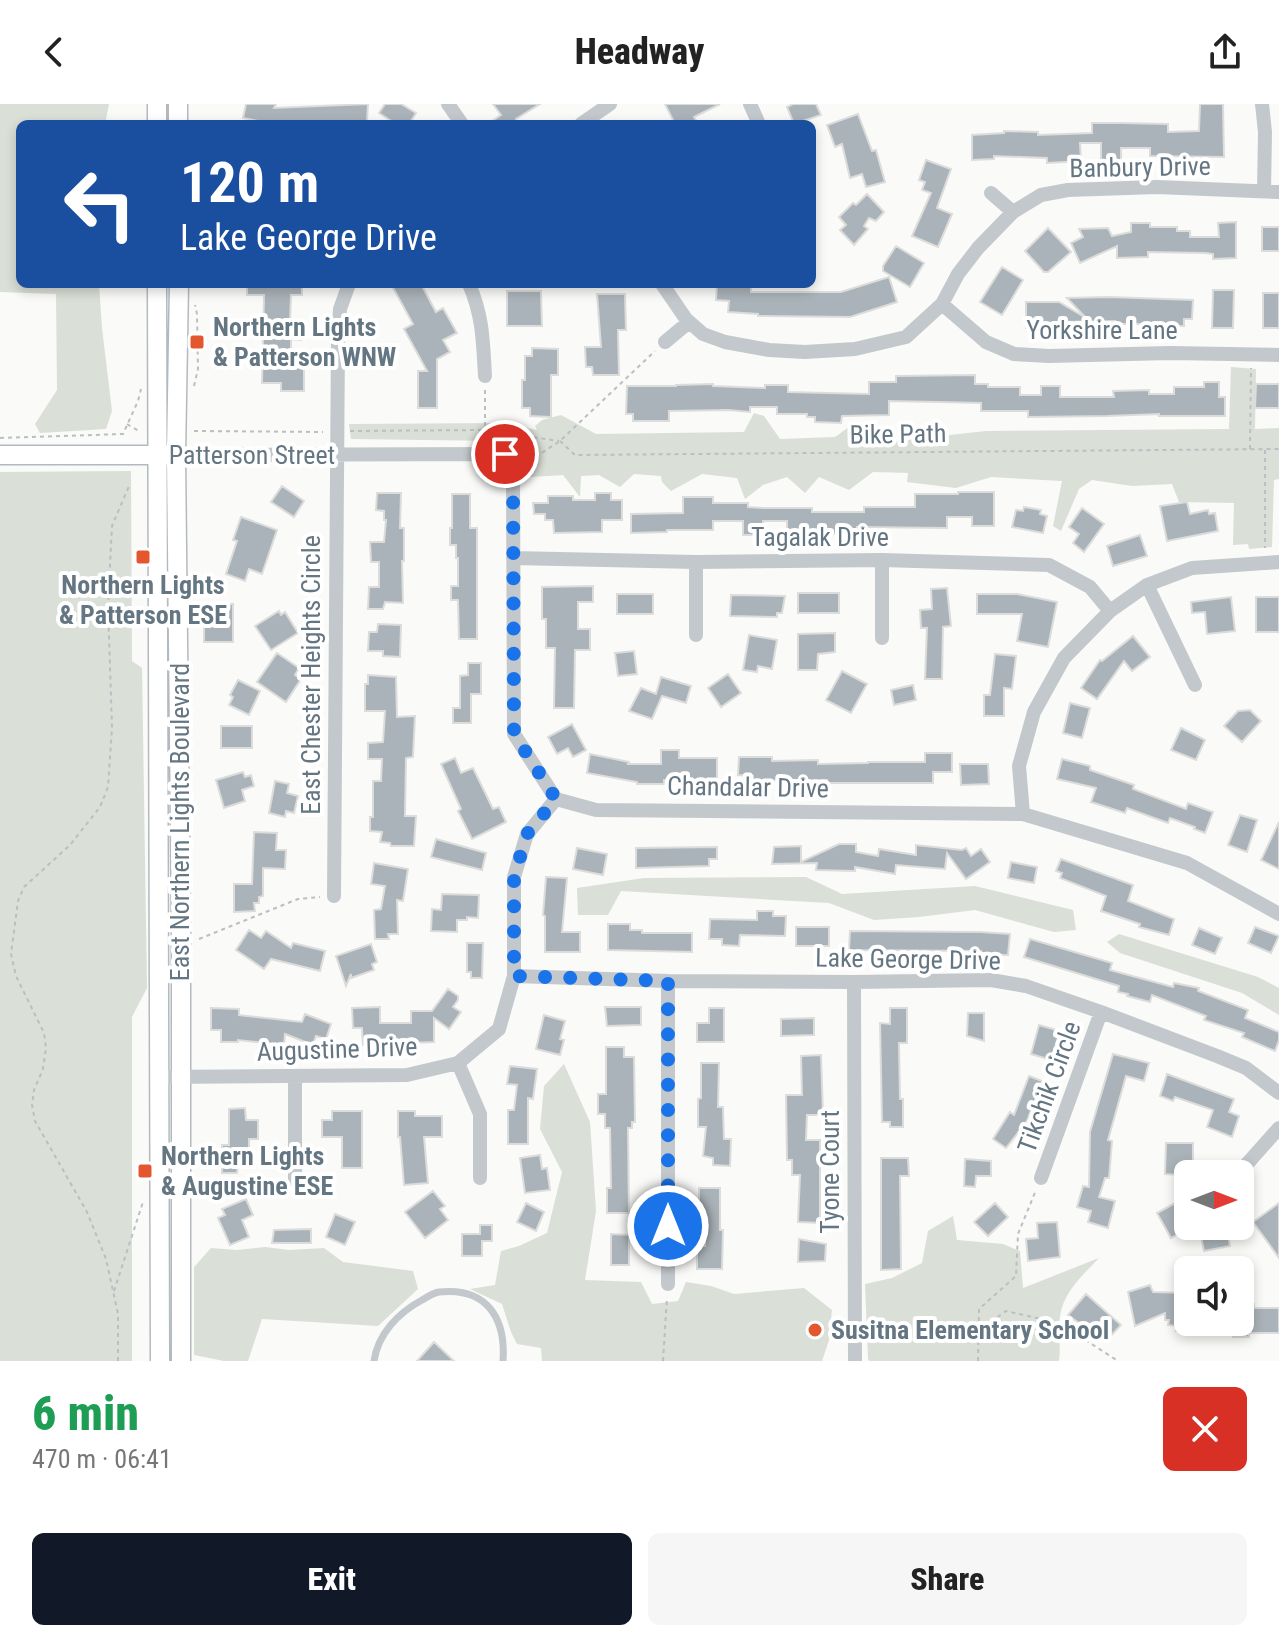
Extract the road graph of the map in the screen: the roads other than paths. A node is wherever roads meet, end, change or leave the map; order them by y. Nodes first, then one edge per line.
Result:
1 (610, 104) edge
2 (1262, 104) edge
3 (587, 120) edge
4 (1272, 192) edge
5 (991, 193) dead end
6 (1013, 212) junction
7 (157, 288) edge
8 (179, 288) edge
9 (348, 288) edge
10 (471, 288) edge
11 (665, 288) edge
12 (942, 304) junction
13 (689, 322) junction
14 (665, 342) road end
15 (1279, 355) edge
16 (485, 376) road end
17 (0, 455) edge
18 (166, 455) junction
19 (336, 455) junction
20 (513, 558) junction
21 (882, 560) junction
22 (696, 562) junction
23 (1272, 563) edge
24 (1147, 585) junction
25 (1110, 611) junction
26 (696, 635) dead end
27 (882, 638) dead end
28 (1195, 685) dead end
29 (556, 799) junction
30 (1023, 814) junction
31 (334, 896) road end
32 (1279, 914) edge
33 (514, 976) junction
34 (668, 981) junction
35 (854, 982) junction
36 (1101, 1012) junction
37 (458, 1063) junction
38 (295, 1076) junction
39 (159, 1077) junction
40 (180, 1077) junction
41 (1279, 1093) edge
42 (1279, 1128) edge
43 (1250, 1160) edge
44 (480, 1178) dead end
45 (1041, 1178) road end
46 (295, 1181) dead end
47 (668, 1284) road end
48 (160, 1361) edge
49 (181, 1361) edge
50 (374, 1361) edge
51 (503, 1361) edge
52 (855, 1361) edge

1 - 3 street
2 - 4 street
4 - 6 street, Banbury Drive
5 - 6 street
6 - 12 street, Banbury Drive
7 - 18 main road, East Northern Lights Boulevard
8 - 18 main road, East Northern Lights Boulevard
9 - 19 street, East Chester Heights Circle
10 - 16 street
11 - 13 street, Banbury Drive
12 - 13 street, Banbury Drive
12 - 15 street, Yorkshire Lane
13 - 14 street
17 - 18 main road, Patterson Street
18 - 19 street, Patterson Street
18 - 39 main road, East Northern Lights Boulevard
18 - 40 main road, East Northern Lights Boulevard
19 - 20 street, Patterson Street
19 - 31 street, East Chester Heights Circle
20 - 22 street, Tagalak Drive
20 - 29 street
21 - 22 street, Tagalak Drive
21 - 25 street, Tagalak Drive
21 - 27 street
22 - 26 street
23 - 24 street
24 - 25 street
24 - 28 street
25 - 30 street
29 - 30 street, Chandalar Drive
29 - 33 street, Augustine Drive
30 - 32 street, Chandalar Drive
33 - 34 street, Lake George Drive
33 - 37 street, Augustine Drive
34 - 35 street, Lake George Drive
34 - 47 street
35 - 36 street, Lake George Drive
35 - 52 street, Tyone Court
36 - 41 street, Lake George Drive
36 - 45 street, Tikchik Circle
37 - 38 street, Augustine Drive
37 - 44 street
38 - 40 street, Augustine Drive
38 - 46 street
39 - 40 street, Augustine Drive
39 - 48 main road, East Northern Lights Boulevard
40 - 49 main road, East Northern Lights Boulevard
42 - 43 street
50 - 51 lane

